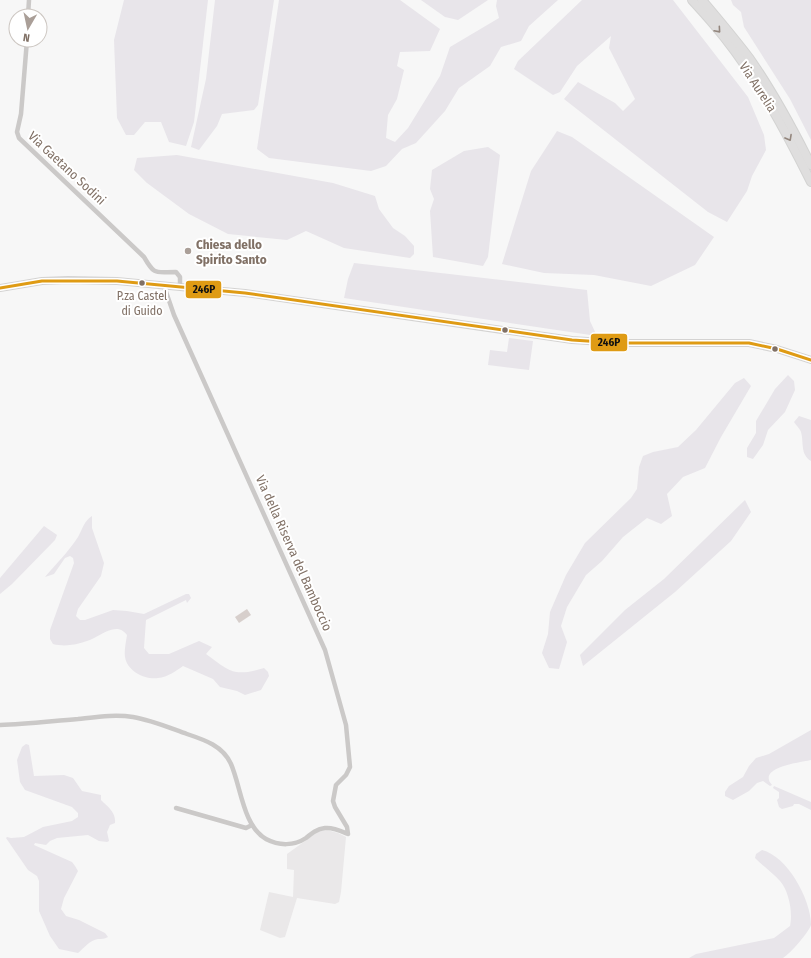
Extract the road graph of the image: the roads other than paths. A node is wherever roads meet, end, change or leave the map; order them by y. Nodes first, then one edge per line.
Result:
1 (692, 0) edge
2 (702, 0) edge
3 (26, 48) edge
4 (811, 165) edge
5 (811, 182) edge
6 (164, 286) junction
7 (180, 287) junction
8 (0, 288) edge
9 (811, 360) edge
10 (0, 725) edge
11 (176, 808) dead end
12 (252, 825) junction

1 -> 5 highway, Via Aurelia
2 - 4 highway, Via Aurelia
3 - 7 street, Via Gaetano Sodini
6 - 7 street
6 - 8 street
6 - 12 street, Via della Riserva del Bamboccio
7 - 9 street
10 - 12 street
11 - 12 street

